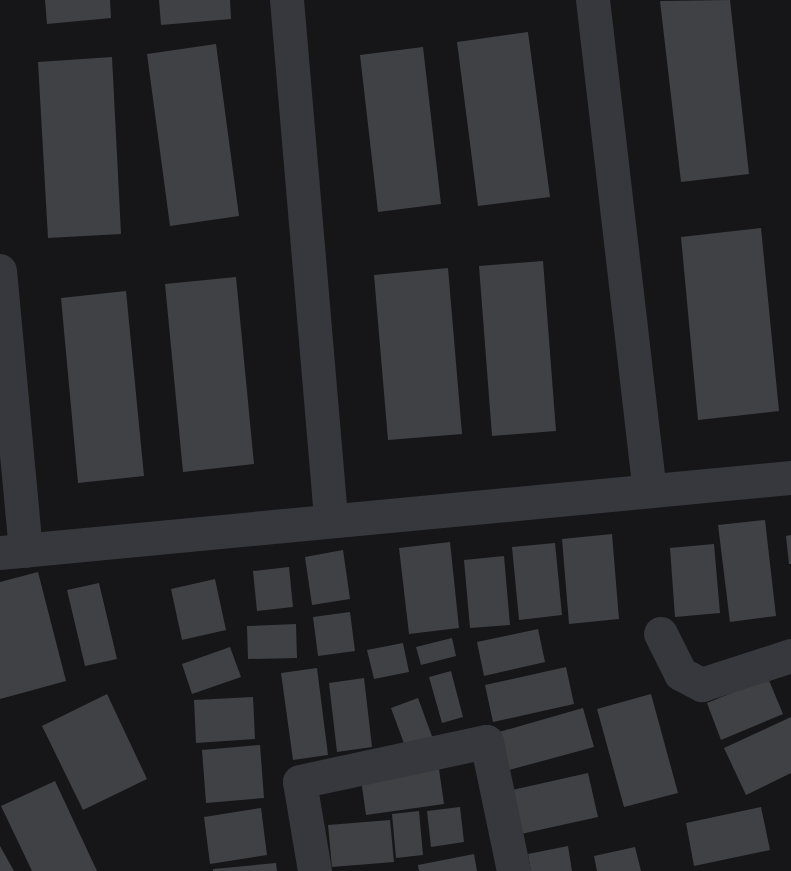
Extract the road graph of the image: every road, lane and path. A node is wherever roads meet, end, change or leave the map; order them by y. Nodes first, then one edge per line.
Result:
1 (287, 0) edge
2 (593, 0) edge
3 (0, 271) edge
4 (791, 478) edge
5 (650, 490) junction
6 (331, 518) junction
7 (13, 552) edge
8 (661, 634) dead end
9 (791, 656) edge
10 (315, 871) edge
11 (514, 871) edge

1 - 6 street
2 - 5 street
3 - 7 street
4 - 5 street
5 - 6 street
6 - 7 street
8 - 9 street
10 - 11 street

